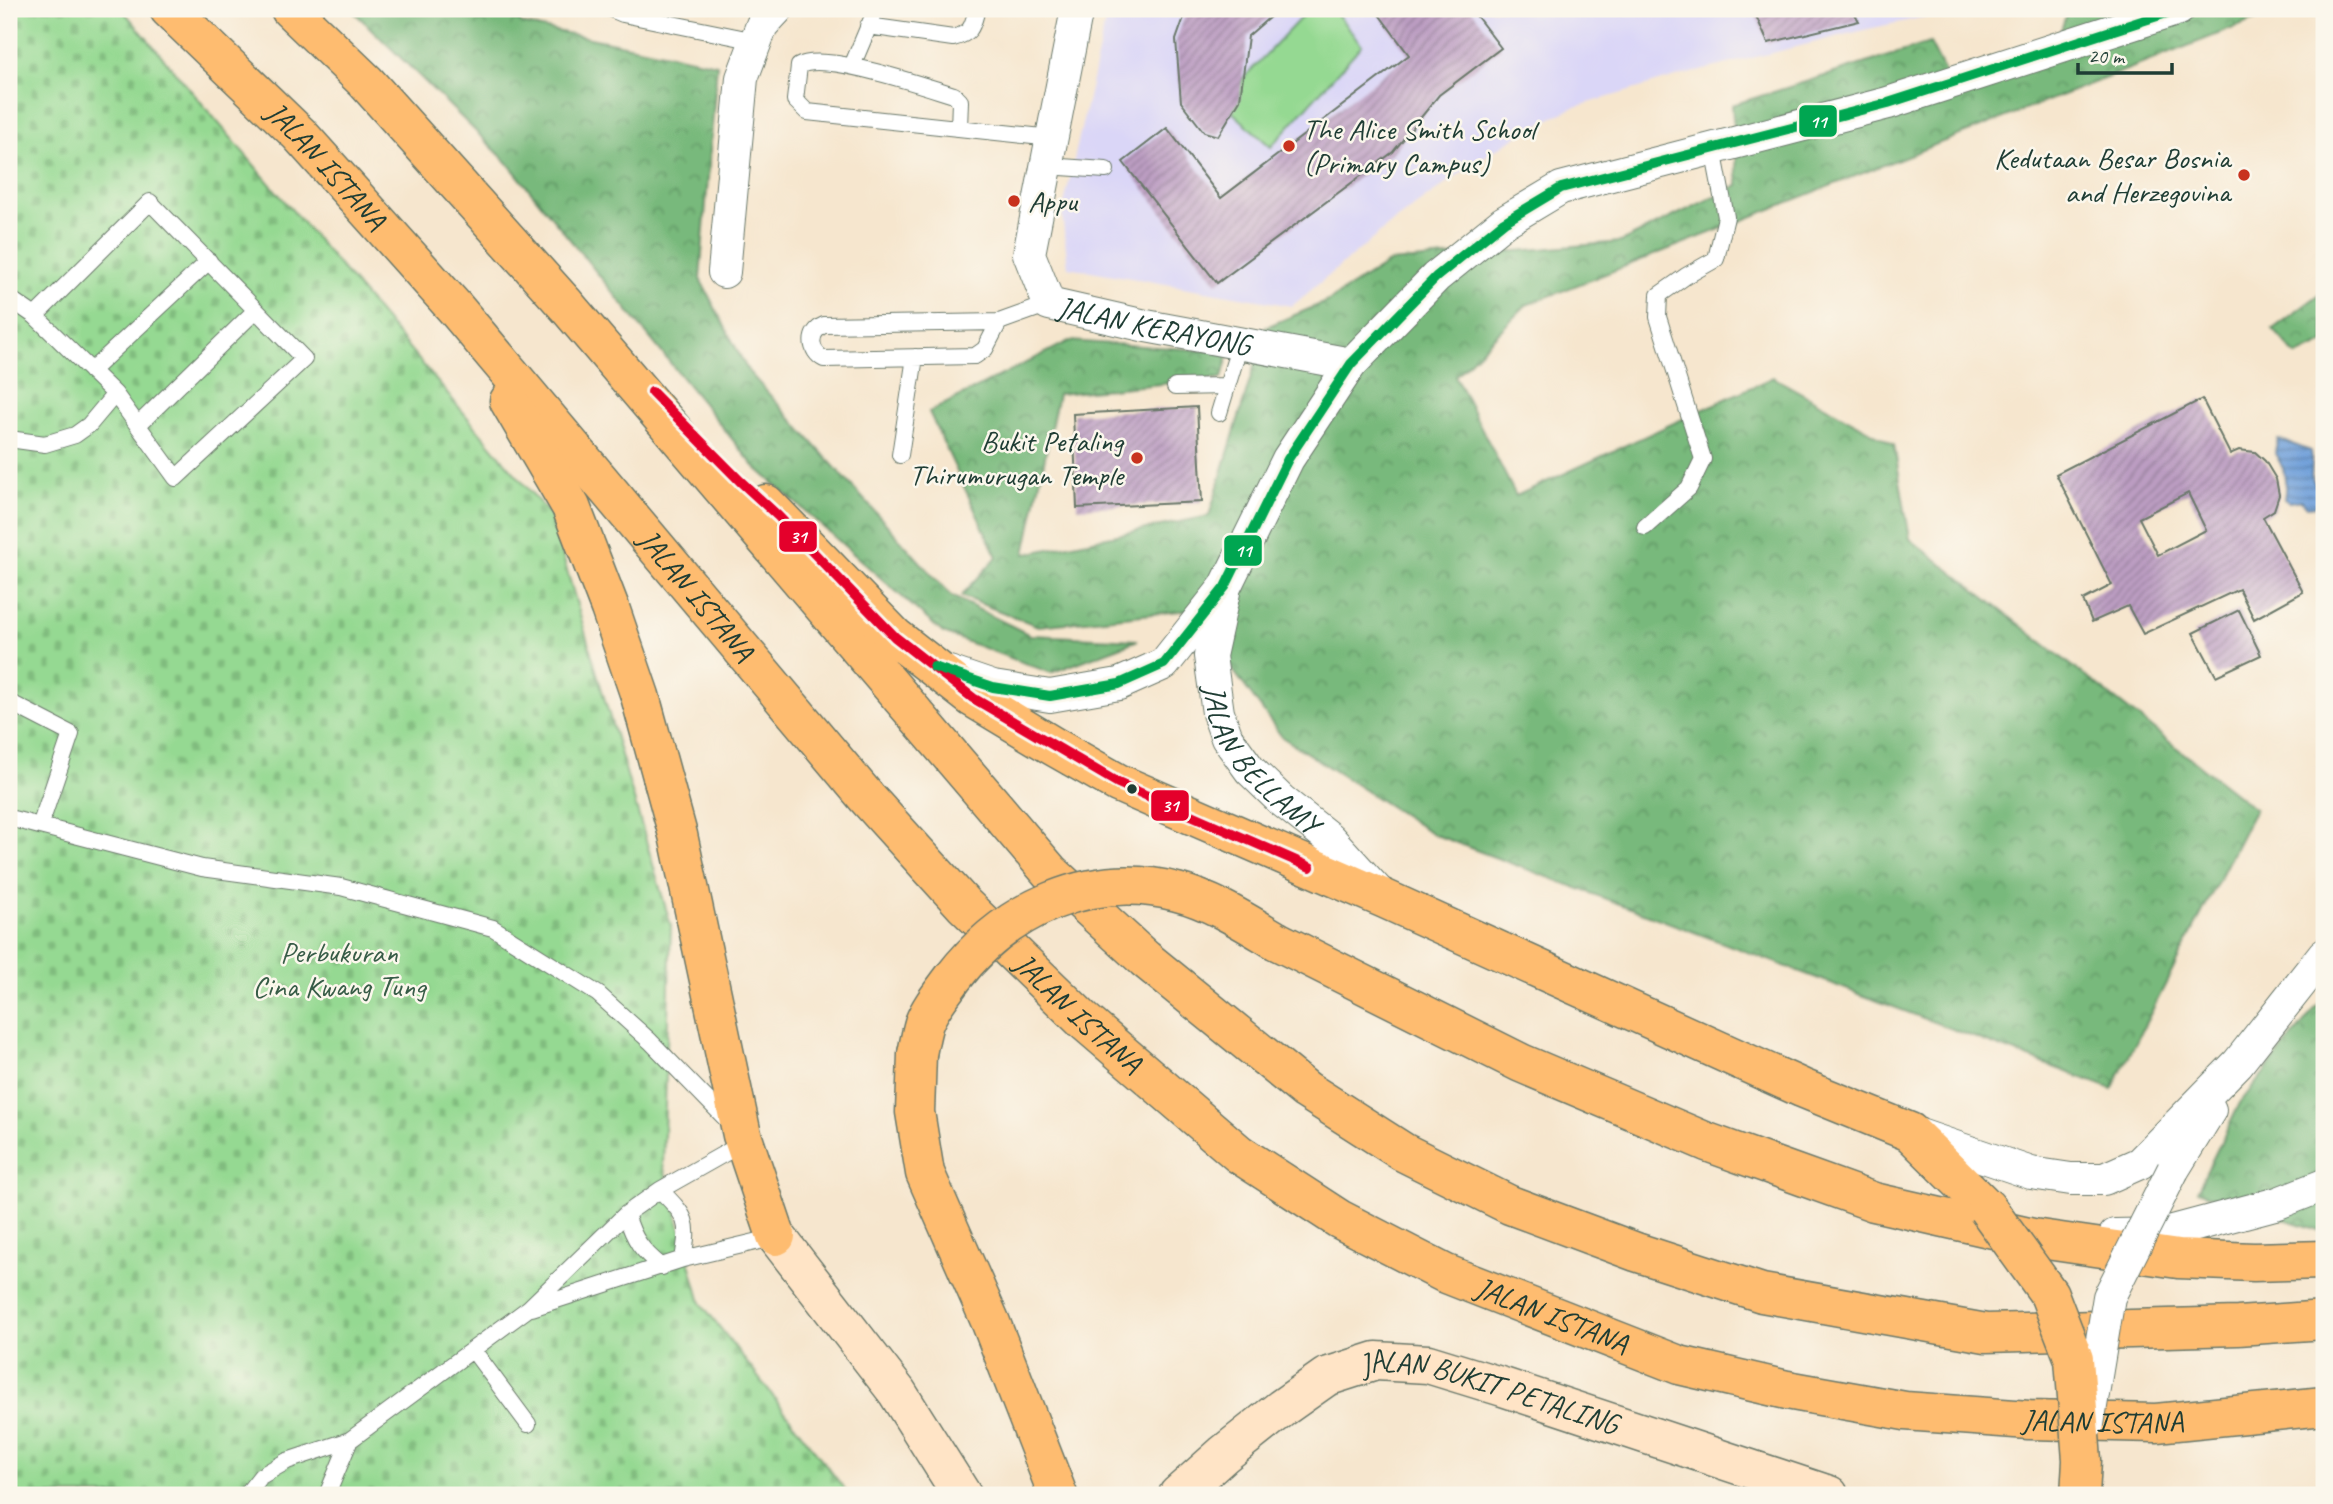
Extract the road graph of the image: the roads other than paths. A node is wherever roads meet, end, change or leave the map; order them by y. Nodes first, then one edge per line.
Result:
1 (169, 9) edge
2 (290, 9) edge
3 (611, 9) edge
4 (777, 9) edge
5 (876, 9) edge
6 (977, 9) edge
7 (1077, 9) edge
8 (2179, 9) edge
9 (868, 26) junction
10 (756, 41) junction
11 (852, 66) junction
12 (959, 128) junction
13 (1713, 149) junction
14 (1049, 152) junction
15 (1106, 170) dead end
16 (209, 261) junction
17 (724, 272) dead end
18 (9, 298) edge
19 (1049, 304) junction
20 (566, 305) junction
21 (455, 308) junction
22 (256, 310) junction
23 (35, 316) junction
24 (999, 323) junction
25 (1240, 344) junction
26 (915, 357) junction
27 (1351, 364) junction
28 (91, 371) junction
29 (1227, 386) junction
30 (1175, 387) dead end
31 (115, 394) junction
32 (1219, 413) dead end
33 (139, 424) junction
34 (9, 439) edge
35 (900, 455) dead end
36 (1645, 527) dead end
37 (1224, 587) junction
38 (933, 667) junction
39 (9, 702) edge
40 (9, 818) edge
41 (40, 826) junction
42 (1385, 899) junction
43 (2324, 954) edge
44 (2238, 1063) junction
45 (1910, 1132) junction
46 (743, 1138) junction
47 (2324, 1185) edge
48 (660, 1190) junction
49 (626, 1214) junction
50 (776, 1237) junction
51 (2033, 1238) junction
52 (683, 1259) junction
53 (2324, 1260) edge
54 (662, 1267) junction
55 (529, 1308) junction
56 (2324, 1320) edge
57 (473, 1350) junction
58 (2324, 1406) edge
59 (528, 1424) dead end
60 (350, 1440) junction
61 (2081, 1478) edge
62 (246, 1495) edge
63 (329, 1495) edge
64 (962, 1495) edge
65 (1058, 1495) edge
66 (1178, 1495) edge
67 (1829, 1495) edge

1 - 21 main road, JALAN ISTANA
2 - 20 main road
3 - 10 lane
4 - 10 street
5 - 9 lane
6 - 9 lane
7 - 14 street, JALAN KERAYONG
8 - 13 street, JALAN BELLAMY
9 - 11 lane
10 - 17 street
11 - 12 lane
11 - 12 lane
12 - 14 lane
13 - 27 street, JALAN BELLAMY
13 - 36 lane
14 - 15 lane
14 - 19 street, JALAN KERAYONG
16 - 22 lane
16 - 23 lane
16 - 28 lane
18 - 23 lane
19 - 24 lane
19 - 25 street, JALAN KERAYONG
20 - 38 main road
20 - 56 main road
21 - 46 main road
21 - 58 main road, JALAN ISTANA
22 - 33 lane
22 - 33 lane
23 - 28 lane
24 - 26 lane
24 - 26 lane
25 - 27 street, JALAN KERAYONG
25 - 29 lane
26 - 35 lane
27 - 37 street, JALAN BELLAMY
28 - 31 lane
29 - 30 lane
29 - 32 lane
31 - 33 lane
31 - 34 lane
37 - 38 street, JALAN BELLAMY
37 - 42 street, JALAN BELLAMY
38 - 42 main road
39 - 41 lane
40 - 41 lane
41 - 46 lane
42 - 45 main road
43 - 44 street
44 - 45 street
44 - 61 street, bridge
45 - 61 main road, bridge
46 - 48 lane
46 - 50 main road
47 - 51 street
48 - 49 lane
48 - 52 lane
49 - 54 lane
49 - 55 lane
50 - 52 lane
50 - 64 main road
51 - 53 main road
51 - 65 main road, bridge
52 - 54 lane
54 - 55 lane
55 - 57 lane
57 - 59 lane
57 - 60 lane
60 - 62 lane
60 - 63 lane
66 - 67 main road, JALAN BUKIT PETALING

